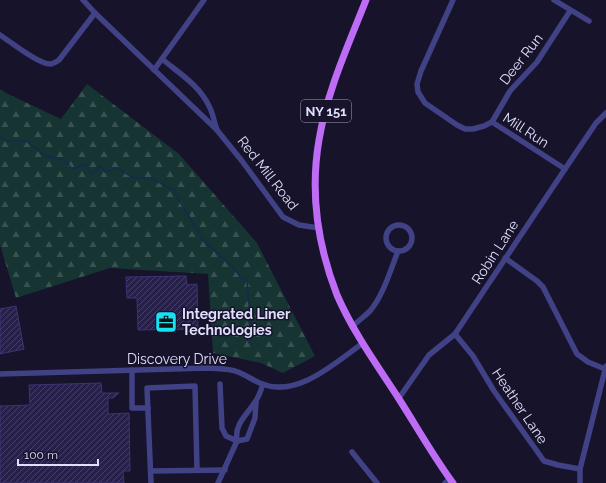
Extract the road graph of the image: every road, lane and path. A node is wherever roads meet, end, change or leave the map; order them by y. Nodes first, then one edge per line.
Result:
1 (83, 0) edge
2 (204, 0) edge
3 (366, 0) edge
4 (453, 0) edge
5 (554, 0) edge
6 (570, 11) junction
7 (95, 13) junction
8 (589, 21) dead end
9 (0, 34) edge
10 (162, 59) junction
11 (154, 70) junction
12 (606, 113) edge
13 (492, 122) junction
14 (217, 130) junction
15 (564, 169) junction
16 (319, 228) junction
17 (398, 251) junction
18 (505, 258) junction
19 (353, 326) junction
20 (455, 334) junction
21 (363, 343) junction
22 (606, 367) edge
23 (132, 370) junction
24 (0, 374) edge
25 (220, 384) dead end
26 (263, 384) junction
27 (399, 398) junction
28 (256, 401) junction
29 (148, 408) junction
30 (238, 441) junction
31 (352, 452) dead end
32 (580, 468) junction
33 (197, 470) junction
34 (225, 470) junction
35 (150, 471) junction
36 (449, 482) edge
37 (151, 483) edge
38 (218, 483) edge
39 (377, 483) edge
40 (580, 483) edge

1 - 7 street, Red Mill Road
2 - 10 street
3 - 16 main road, NY 151
4 - 13 street, Mill Run
5 - 6 street
6 - 8 street
6 - 13 street, Deer Run
7 - 9 street
7 - 11 street, Red Mill Road
10 - 11 street
10 - 14 street
11 - 14 street, Red Mill Road
12 - 15 street, Robin Lane
13 - 15 street, Mill Run
14 - 16 street, Red Mill Road
15 - 18 street, Robin Lane
16 - 19 main road, NY 151
17 - 17 street
17 - 19 street
18 - 20 street, Robin Lane
18 - 22 street
19 - 21 main road, NY 151
20 - 27 street, Robin Lane
20 - 32 street, Heather Lane
21 - 26 street, Discovery Drive
21 - 27 main road, NY 151
22 - 32 street
23 - 24 street, Discovery Drive
23 - 26 street, Discovery Drive
23 - 29 street
25 - 30 street
26 - 28 street
27 - 36 main road, NY 151
28 - 30 street
28 - 30 street
29 - 33 street
29 - 35 street
30 - 34 street
31 - 39 street
32 - 40 street
33 - 34 street
33 - 35 street
34 - 38 street
35 - 37 street

